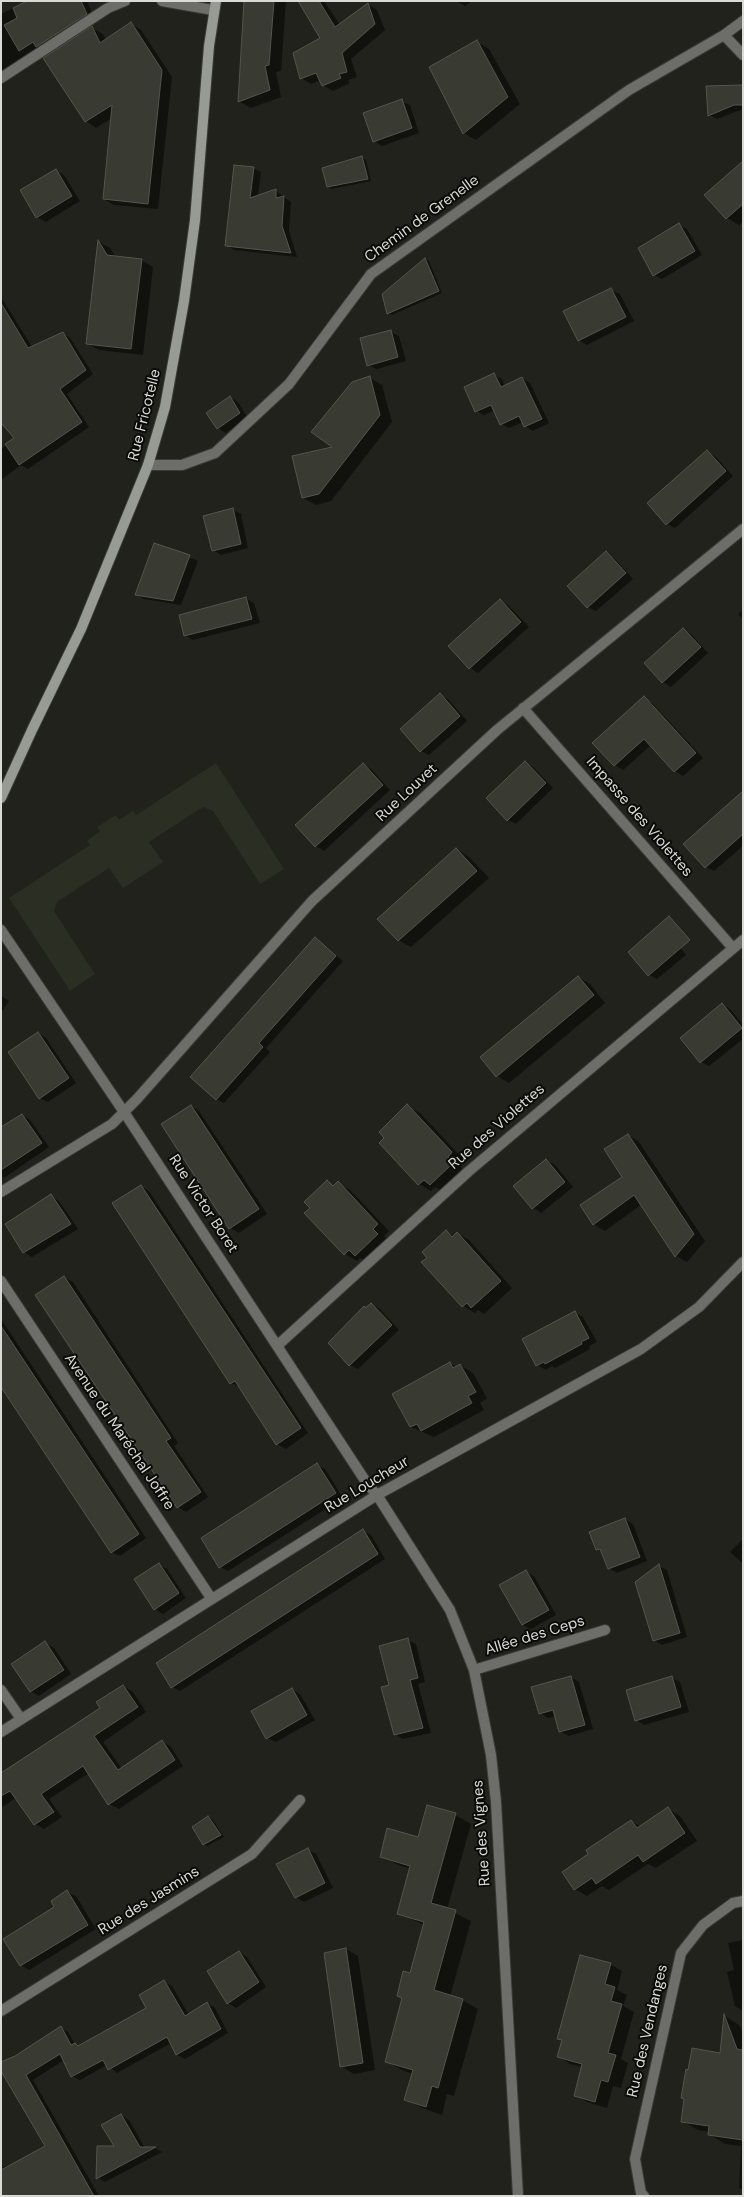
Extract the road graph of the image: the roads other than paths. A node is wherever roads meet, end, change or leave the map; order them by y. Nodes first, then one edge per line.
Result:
1 (125, 1) edge
2 (162, 1) edge
3 (214, 6) edge
4 (743, 21) edge
5 (724, 35) junction
6 (743, 55) edge
7 (1, 78) edge
8 (148, 465) junction
9 (743, 528) edge
10 (523, 708) junction
11 (1, 798) edge
12 (1, 930) edge
13 (743, 940) edge
14 (732, 947) junction
15 (124, 1112) junction
16 (1, 1192) edge
17 (743, 1262) edge
18 (1, 1282) edge
19 (278, 1344) junction
20 (377, 1495) junction
21 (211, 1598) junction
22 (605, 1630) dead end
23 (474, 1670) junction
24 (1, 1690) edge
25 (20, 1719) junction
26 (1, 1732) edge
27 (300, 1800) dead end
28 (743, 1901) edge
29 (1, 2011) edge
30 (518, 2196) edge
31 (644, 2196) edge

1 - 7 street
2 - 3 street
3 - 8 street, Rue Fricotelle
4 - 5 street, Chemin de Grenelle
5 - 6 street
5 - 8 street, Chemin de Grenelle
8 - 11 street, Rue Fricotelle
9 - 10 street, Rue Louvet
10 - 14 street, Impasse des Violettes
10 - 15 street, Rue Louvet
12 - 15 street, Rue Victor Boret
13 - 14 street, Rue des Violettes
14 - 19 street, Rue des Violettes
15 - 16 street
15 - 19 street, Rue Victor Boret
17 - 20 street, Rue Loucheur
18 - 21 street, Avenue du Maréchal Joffre
19 - 20 street, Rue Victor Boret
20 - 21 street, Rue Loucheur
20 - 23 street, Rue des Vignes
21 - 25 street, Rue Loucheur
22 - 23 street, Allée des Ceps
23 - 30 street, Rue des Vignes
24 - 25 street
25 - 26 street, Rue Loucheur
27 - 29 street, Rue des Jasmins
28 - 31 street, Rue des Vendanges

